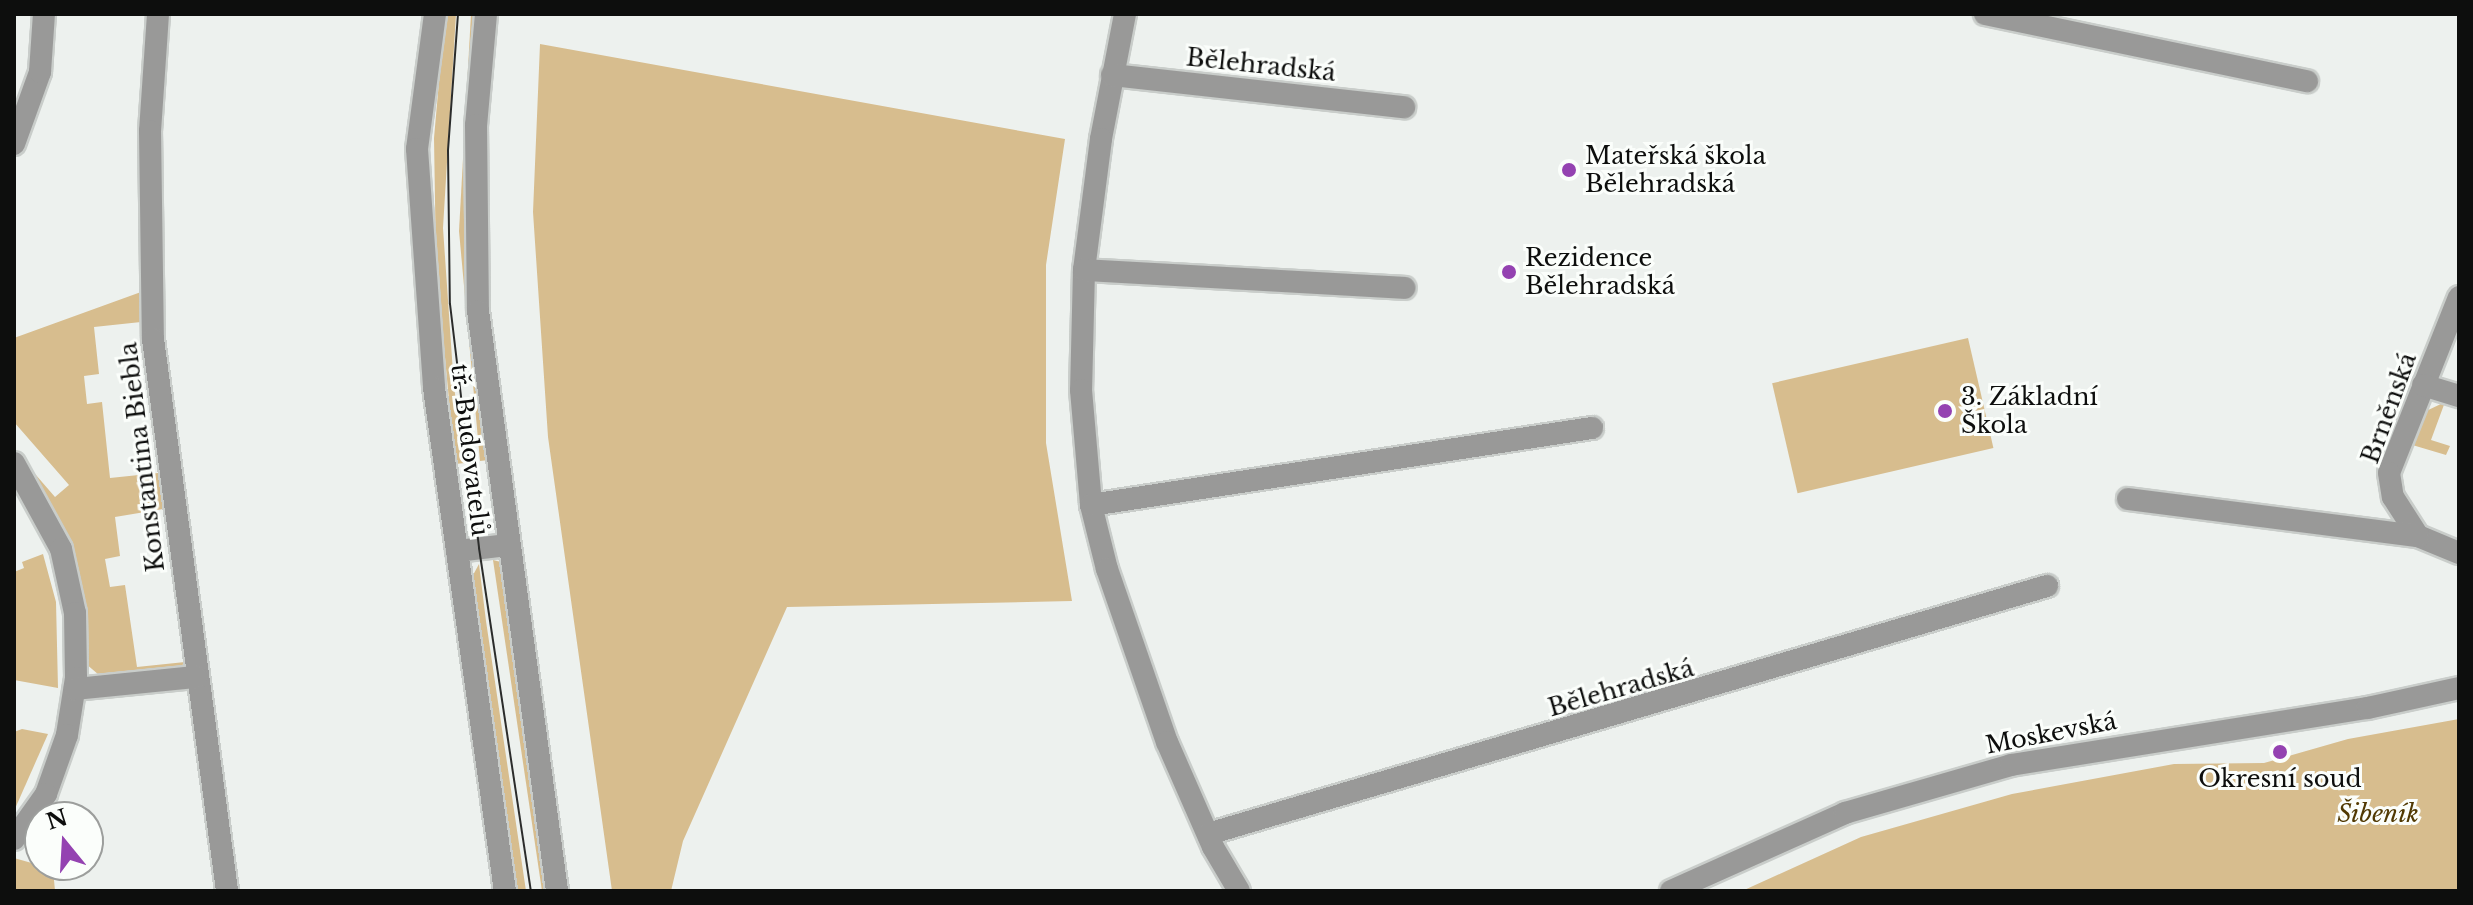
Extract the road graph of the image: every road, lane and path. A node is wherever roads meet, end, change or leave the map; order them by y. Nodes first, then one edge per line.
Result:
1 (44, 14) edge
2 (158, 14) edge
3 (435, 14) edge
4 (486, 14) edge
5 (1125, 14) edge
6 (1985, 14) edge
7 (1112, 75) junction
8 (2307, 81) dead end
9 (1404, 107) dead end
10 (14, 144) edge
11 (1084, 270) junction
12 (1404, 288) dead end
13 (2459, 297) edge
14 (2423, 385) junction
15 (2459, 396) edge
16 (1592, 428) dead end
17 (14, 463) edge
18 (2128, 499) dead end
19 (1091, 505) junction
20 (2418, 536) junction
21 (507, 545) junction
22 (457, 551) junction
23 (2459, 553) edge
24 (2047, 586) dead end
25 (196, 677) junction
26 (2459, 688) edge
27 (75, 689) junction
28 (1208, 834) junction
29 (14, 839) edge
30 (227, 891) edge
31 (505, 891) edge
32 (557, 891) edge
33 (1239, 891) edge
34 (1671, 891) edge

1 - 10 street
2 - 25 street, Konstantina Biebla
3 - 22 street, tř. Budovatelů
4 - 21 street, tř. Budovatelů
5 - 7 street
6 - 8 street
7 - 9 street, Bělehradská
7 - 11 street
11 - 12 street
11 - 19 street
13 - 14 street, Brněnská
14 - 15 street
14 - 20 street, Brněnská
16 - 19 street
17 - 27 street
18 - 20 street
19 - 28 street
20 - 23 street
21 - 22 street
21 - 32 street, tř. Budovatelů
22 - 31 street, tř. Budovatelů
24 - 28 street, Bělehradská
25 - 27 street
25 - 30 street, Konstantina Biebla
26 - 34 street, Moskevská
27 - 29 street
28 - 33 street

